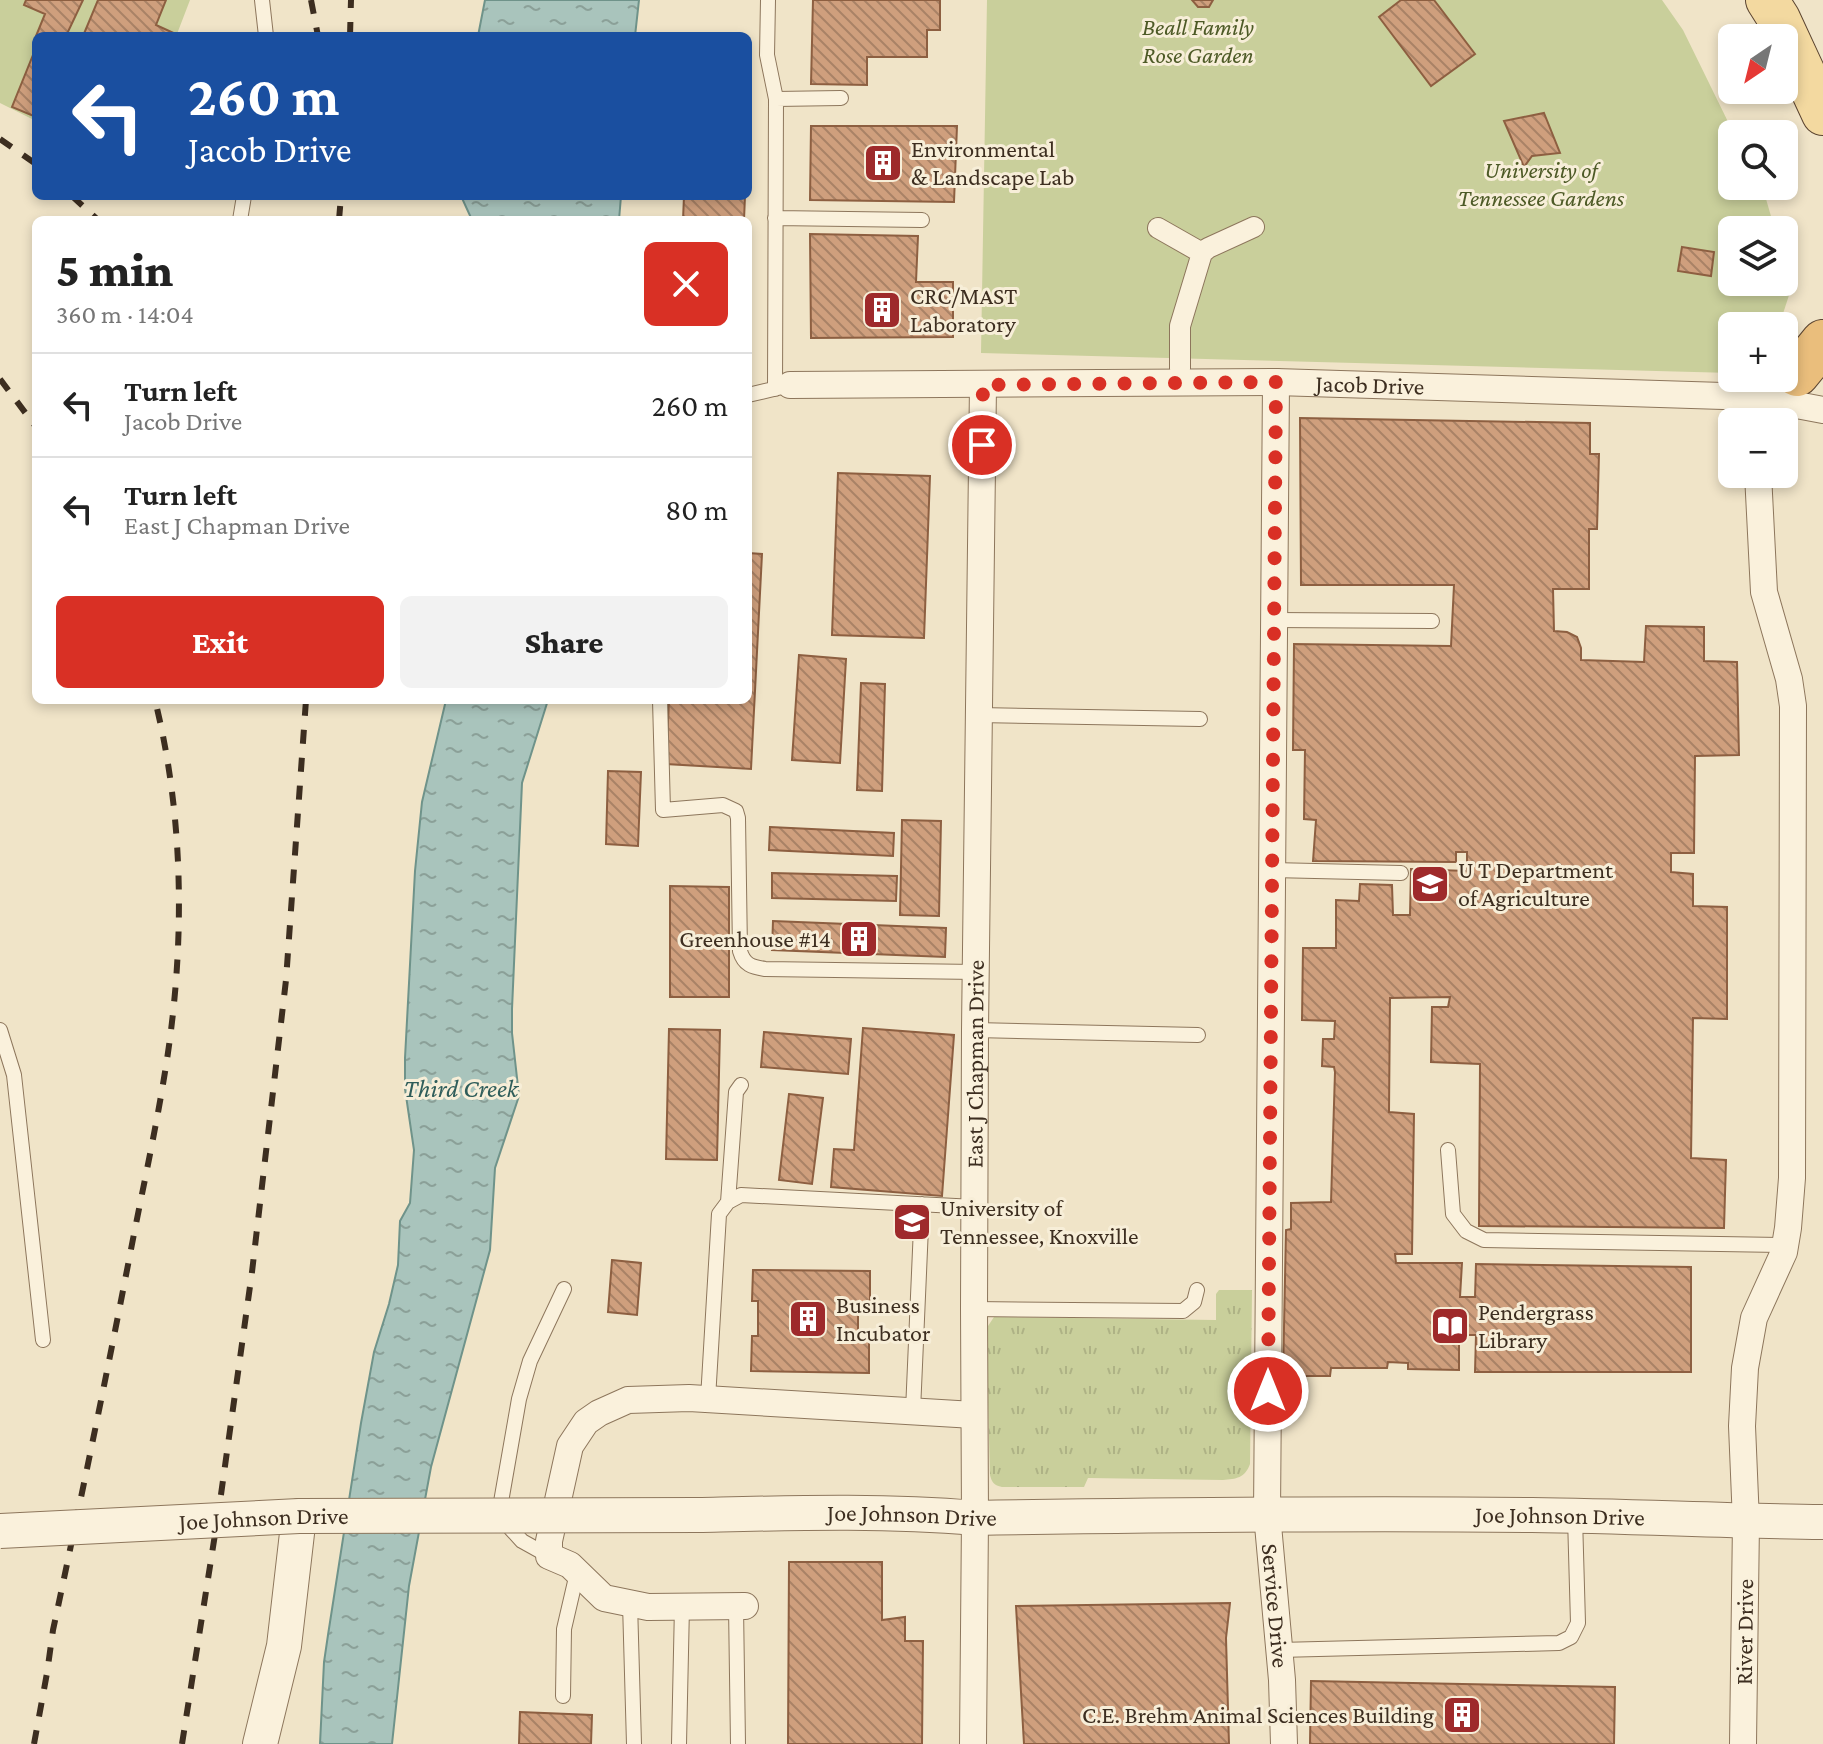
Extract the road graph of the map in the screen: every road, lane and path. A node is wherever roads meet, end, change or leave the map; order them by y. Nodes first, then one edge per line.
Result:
1 (262, 0) edge
2 (768, 0) edge
3 (1767, 0) edge
4 (266, 32) edge
5 (841, 98) dead end
6 (776, 99) junction
7 (1823, 114) edge
8 (775, 218) junction
9 (922, 220) dead end
10 (1254, 227) dead end
11 (1158, 228) dead end
12 (1202, 253) junction
13 (1814, 363) edge
14 (1180, 369) dead end
15 (1276, 382) junction
16 (983, 385) junction
17 (783, 387) junction
18 (752, 394) edge
19 (1721, 408) edge
20 (1758, 408) edge
21 (1798, 410) edge
22 (1823, 410) edge
23 (1759, 488) edge
24 (1274, 620) junction
25 (1432, 621) dead end
26 (660, 704) edge
27 (978, 715) junction
28 (1200, 719) dead end
29 (1272, 870) junction
30 (1401, 873) dead end
31 (976, 972) junction
32 (0, 1030) edge
33 (975, 1030) junction
34 (1198, 1035) dead end
35 (741, 1085) dead end
36 (1448, 1150) dead end
37 (728, 1202) junction
38 (922, 1204) junction
39 (975, 1207) junction
40 (1785, 1245) junction
41 (564, 1289) dead end
42 (1197, 1290) dead end
43 (974, 1309) junction
44 (43, 1340) dead end
45 (708, 1399) junction
46 (913, 1411) junction
47 (974, 1415) junction
48 (1267, 1514) junction
49 (299, 1516) junction
50 (1575, 1516) junction
51 (975, 1518) junction
52 (1746, 1522) junction
53 (1823, 1522) edge
54 (0, 1531) edge
55 (549, 1556) junction
56 (577, 1573) junction
57 (630, 1603) junction
58 (682, 1606) junction
59 (740, 1606) joint
60 (1279, 1650) junction
61 (563, 1696) dead end
62 (260, 1744) edge
63 (634, 1744) edge
64 (679, 1744) edge
65 (738, 1744) edge
66 (973, 1744) edge
67 (1284, 1744) edge
68 (1743, 1744) edge

1 - 4 lane
2 - 6 lane
3 - 7 main road
5 - 6 lane
6 - 8 lane
8 - 9 lane
8 - 17 lane
10 - 12 street
11 - 12 street
12 - 14 street
13 - 20 street
15 - 16 street, Jacob Drive
15 - 19 street, Jacob Drive
15 - 24 street, Service Drive
16 - 17 street, Jacob Drive
16 - 27 street, East J Chapman Drive
17 - 18 lane, Jacob Drive
21 - 22 street, Jacob Drive
23 - 40 street, River Drive
24 - 25 lane
24 - 29 street, Service Drive
26 - 31 lane
27 - 28 lane
27 - 31 street, East J Chapman Drive
29 - 30 lane
29 - 48 street, Service Drive
31 - 33 street, East J Chapman Drive
32 - 44 lane
33 - 34 lane
33 - 39 street, East J Chapman Drive
35 - 37 lane
36 - 40 lane
37 - 38 lane
37 - 45 lane
38 - 39 lane
38 - 46 lane
39 - 43 street, East J Chapman Drive
40 - 52 street, River Drive
41 - 55 lane
42 - 43 lane
43 - 47 street, East J Chapman Drive
45 - 46 street
45 - 55 street
46 - 47 street
47 - 51 street, East J Chapman Drive
48 - 50 street, Joe Johnson Drive
48 - 51 street, Joe Johnson Drive
48 - 60 street, Service Drive
49 - 51 street, Joe Johnson Drive, bridge
49 - 54 street, Joe Johnson Drive, bridge
49 - 62 street
50 - 52 street, Joe Johnson Drive
50 - 60 lane
51 - 66 street, East J Chapman Drive
52 - 53 street, Joe Johnson Drive
52 - 68 street, River Drive
55 - 56 street
56 - 57 street
56 - 61 lane
57 - 58 street
57 - 63 lane
58 - 59 street
58 - 64 lane
59 - 65 lane
60 - 67 street, Service Drive

